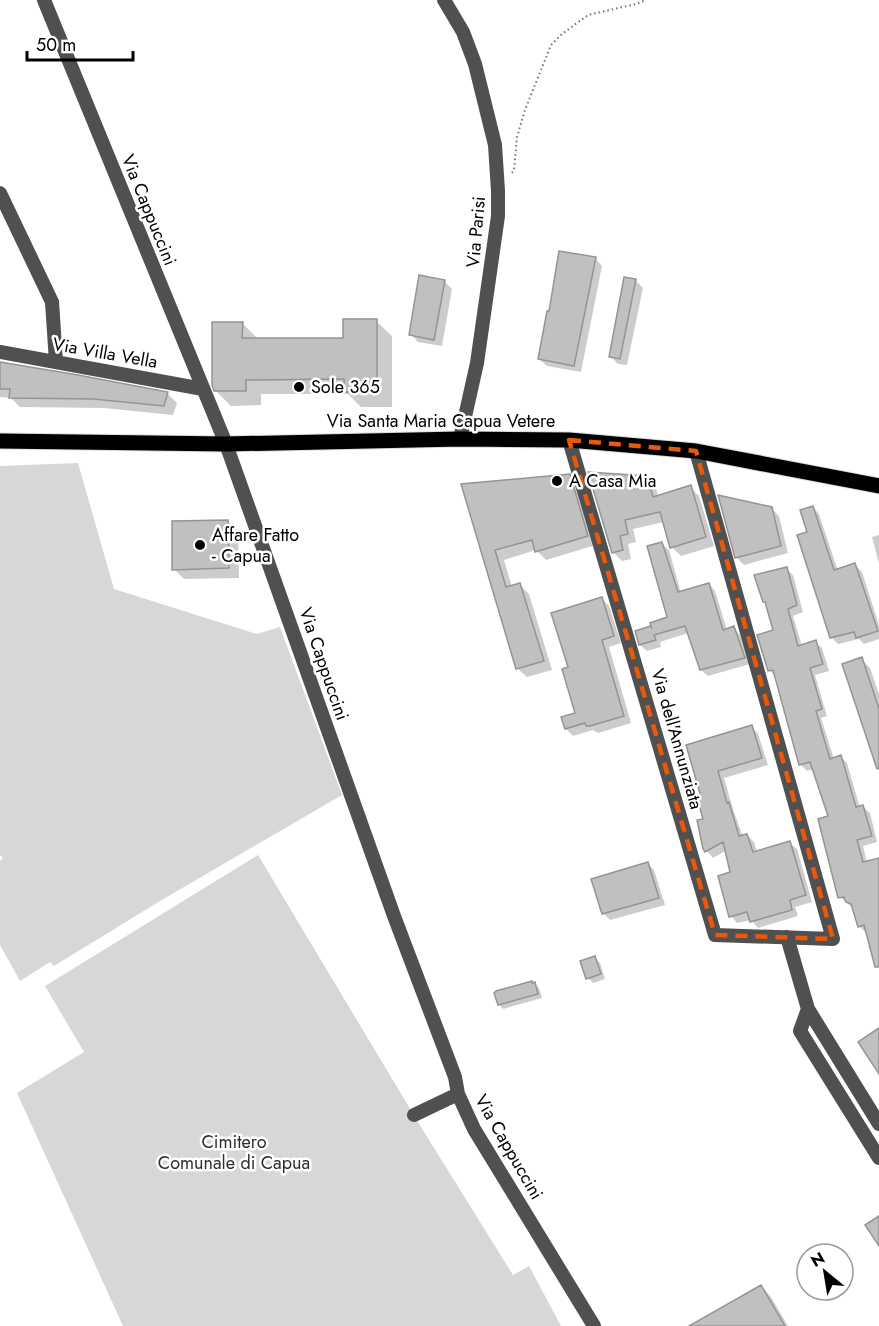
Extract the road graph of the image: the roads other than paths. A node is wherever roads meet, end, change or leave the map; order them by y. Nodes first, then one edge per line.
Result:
1 (44, 0) edge
2 (444, 0) edge
3 (0, 193) edge
4 (0, 352) edge
5 (56, 362) junction
6 (203, 389) junction
7 (460, 439) junction
8 (569, 440) junction
9 (0, 441) edge
10 (226, 444) junction
11 (696, 451) junction
12 (879, 486) edge
13 (787, 937) junction
14 (808, 1009) junction
15 (458, 1094) junction
16 (414, 1115) dead end
17 (879, 1124) edge
18 (879, 1158) edge
19 (594, 1326) edge

1 - 6 street, Via Cappuccini
2 - 7 street, Via Parisi
3 - 5 street
4 - 5 street, Via Villa Vella
5 - 6 street, Via Villa Vella
6 - 10 street, Via Cappuccini
7 - 8 main road, Via Santa Maria Capua Vetere
7 - 10 main road, Via Santa Maria Capua Vetere
8 - 11 main road, Via Santa Maria Capua Vetere
8 - 13 street, Via dell'Annunziata
9 - 10 main road, Via Santa Maria Capua Vetere
10 - 15 street, Via Cappuccini
11 - 12 main road, Via Santa Maria Capua Vetere
11 - 13 street, Via dell'Annunziata
13 - 14 street
14 - 17 street
14 - 18 street
15 - 16 street
15 - 19 street, Via Cappuccini

